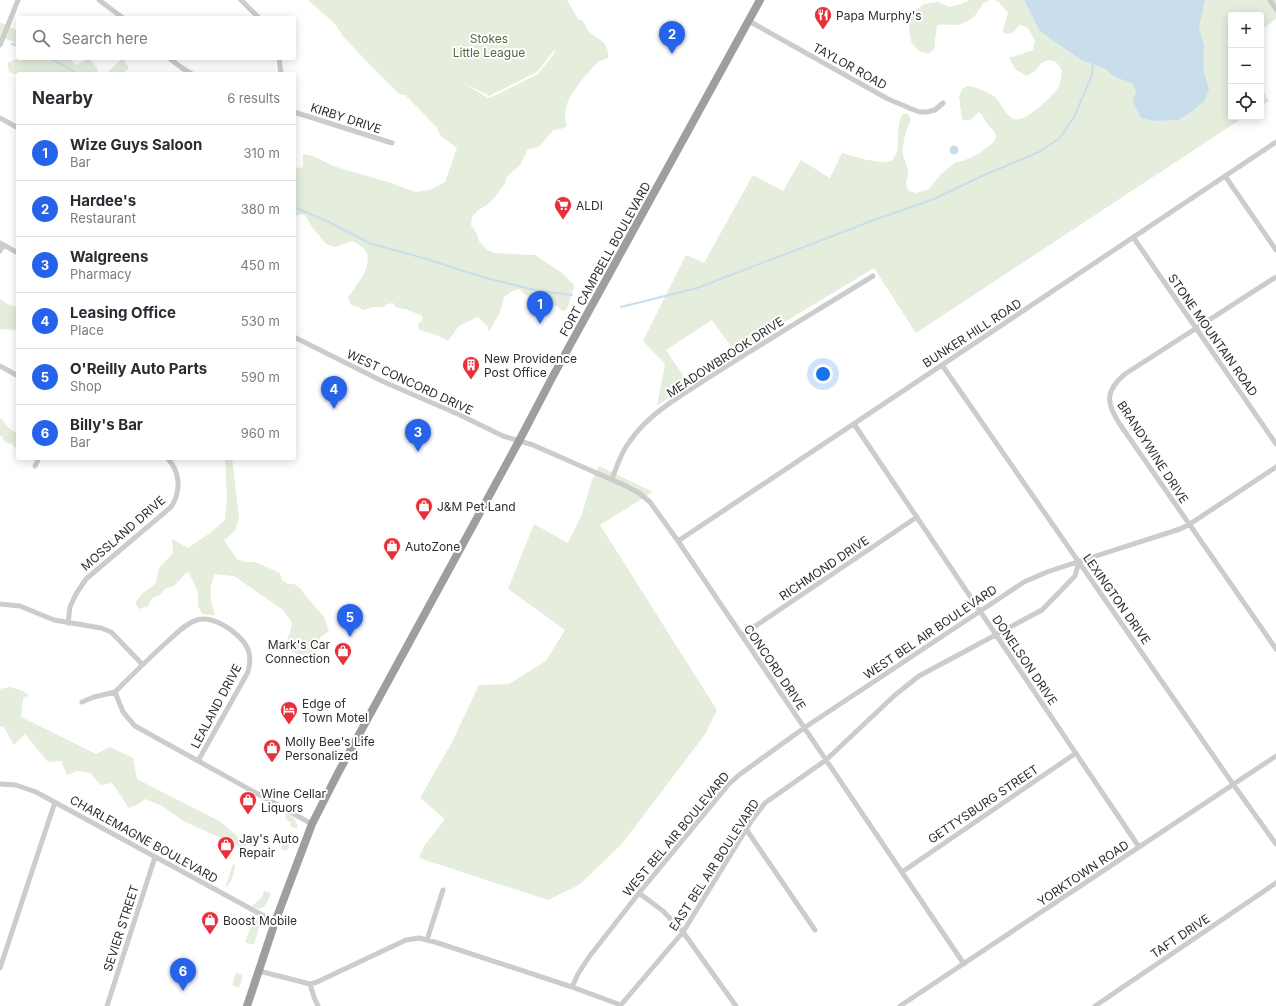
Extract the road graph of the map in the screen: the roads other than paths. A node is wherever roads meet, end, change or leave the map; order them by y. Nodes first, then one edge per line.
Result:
1 (18, 0) edge
2 (99, 0) edge
3 (241, 0) edge
4 (760, 0) edge
5 (1270, 0) edge
6 (1276, 9) edge
7 (120, 16) edge
8 (257, 16) edge
9 (748, 21) junction
10 (0, 45) edge
11 (172, 60) edge
12 (279, 60) edge
13 (189, 72) edge
14 (281, 72) edge
15 (943, 103) dead end
16 (296, 113) edge
17 (0, 118) edge
18 (16, 127) edge
19 (1276, 142) edge
20 (392, 143) dead end
21 (1225, 176) junction
22 (1133, 237) junction
23 (2, 244) edge
24 (1276, 250) edge
25 (0, 251) edge
26 (16, 252) edge
27 (874, 276) dead end
28 (1276, 277) edge
29 (1197, 329) junction
30 (296, 338) edge
31 (942, 365) junction
32 (0, 366) edge
33 (16, 375) edge
34 (854, 424) junction
35 (519, 441) junction
36 (1276, 444) edge
37 (38, 460) edge
38 (168, 460) edge
39 (35, 466) dead end
40 (1276, 467) edge
41 (612, 479) junction
42 (917, 517) junction
43 (1190, 524) junction
44 (678, 541) junction
45 (1079, 562) junction
46 (0, 604) edge
47 (980, 611) junction
48 (68, 623) junction
49 (742, 635) junction
50 (996, 635) junction
51 (1276, 649) edge
52 (142, 664) junction
53 (115, 692) junction
54 (82, 702) dead end
55 (804, 728) junction
56 (1076, 753) junction
57 (1276, 756) edge
58 (826, 760) junction
59 (198, 761) junction
60 (0, 784) edge
61 (1233, 784) junction
62 (55, 802) junction
63 (312, 824) junction
64 (746, 830) junction
65 (1276, 844) edge
66 (1139, 847) junction
67 (155, 857) junction
68 (902, 872) junction
69 (1276, 883) edge
70 (443, 890) dead end
71 (639, 893) junction
72 (275, 922) junction
73 (815, 930) dead end
74 (683, 932) junction
75 (427, 940) junction
76 (964, 964) junction
77 (0, 968) edge
78 (259, 971) junction
79 (310, 984) junction
80 (572, 987) junction
81 (107, 1006) edge
82 (247, 1006) edge
83 (318, 1006) edge
84 (620, 1006) edge
85 (736, 1006) edge
86 (900, 1006) edge
87 (1095, 1006) edge

1 - 10 street
2 - 7 street
3 - 8 street
4 - 9 highway, FORT CAMPBELL BOULEVARD
5 - 6 street
9 - 15 street, TAYLOR ROAD
9 - 35 highway, FORT CAMPBELL BOULEVARD
11 - 13 street
12 - 14 street
16 - 20 street, KIRBY DRIVE
17 - 18 street
19 - 21 street, BUNKER HILL ROAD
21 - 22 street, BUNKER HILL ROAD
21 - 24 street
22 - 29 street, STONE MOUNTAIN ROAD
22 - 31 street, BUNKER HILL ROAD
23 - 25 street
23 - 26 street
27 - 41 street, MEADOWBROOK DRIVE
28 - 29 street, BRANDYWINE DRIVE
29 - 36 street, STONE MOUNTAIN ROAD
29 - 43 street, BRANDYWINE DRIVE
30 - 35 street, WEST CONCORD DRIVE
31 - 34 street, BUNKER HILL ROAD
31 - 45 street, LEXINGTON DRIVE
32 - 33 street
34 - 42 street, DONELSON DRIVE
34 - 44 street, BUNKER HILL ROAD
35 - 41 street, CONCORD DRIVE
35 - 63 highway, FORT CAMPBELL BOULEVARD
37 - 39 street
38 - 48 street, MOSSLAND DRIVE
40 - 43 street, WEST BEL AIR BOULEVARD
41 - 44 street, CONCORD DRIVE
42 - 47 street, DONELSON DRIVE
42 - 49 street, RICHMOND DRIVE
43 - 45 street, WEST BEL AIR BOULEVARD
43 - 51 street, BRANDYWINE DRIVE
44 - 49 street, CONCORD DRIVE
45 - 47 street, WEST BEL AIR BOULEVARD
45 - 50 street, EAST BEL AIR BOULEVARD
45 - 61 street, LEXINGTON DRIVE
46 - 48 street
47 - 50 street, DONELSON DRIVE
47 - 55 street, WEST BEL AIR BOULEVARD
48 - 52 street
49 - 55 street, CONCORD DRIVE
50 - 56 street, DONELSON DRIVE
50 - 58 street, EAST BEL AIR BOULEVARD
52 - 53 street, LEALAND DRIVE
52 - 59 street, LEALAND DRIVE
53 - 54 street
53 - 59 street, LEALAND DRIVE
55 - 58 street, CONCORD DRIVE
55 - 71 street, WEST BEL AIR BOULEVARD
56 - 66 street, DONELSON DRIVE
56 - 68 street, GETTYSBURG STREET
57 - 61 street, YORKTOWN ROAD
58 - 64 street, EAST BEL AIR BOULEVARD
58 - 68 street, CONCORD DRIVE
59 - 63 street, LEALAND DRIVE
60 - 62 street, CHARLEMAGNE BOULEVARD
61 - 65 street, LEXINGTON DRIVE
61 - 66 street, YORKTOWN ROAD
62 - 67 street, CHARLEMAGNE BOULEVARD
62 - 77 street
63 - 72 highway, FORT CAMPBELL BOULEVARD
64 - 73 street
64 - 74 street, EAST BEL AIR BOULEVARD
66 - 76 street, YORKTOWN ROAD
67 - 72 street, CHARLEMAGNE BOULEVARD
67 - 81 street, SEVIER STREET
68 - 76 street, CONCORD DRIVE
69 - 87 street, TAFT DRIVE
70 - 75 street
71 - 74 street
71 - 80 street, WEST BEL AIR BOULEVARD
72 - 78 highway, FORT CAMPBELL BOULEVARD
74 - 84 street, EAST BEL AIR BOULEVARD
74 - 85 street
75 - 79 street
75 - 80 street
76 - 86 street, YORKTOWN ROAD
78 - 79 street
78 - 82 highway, FORT CAMPBELL BOULEVARD
79 - 83 street
80 - 84 street

